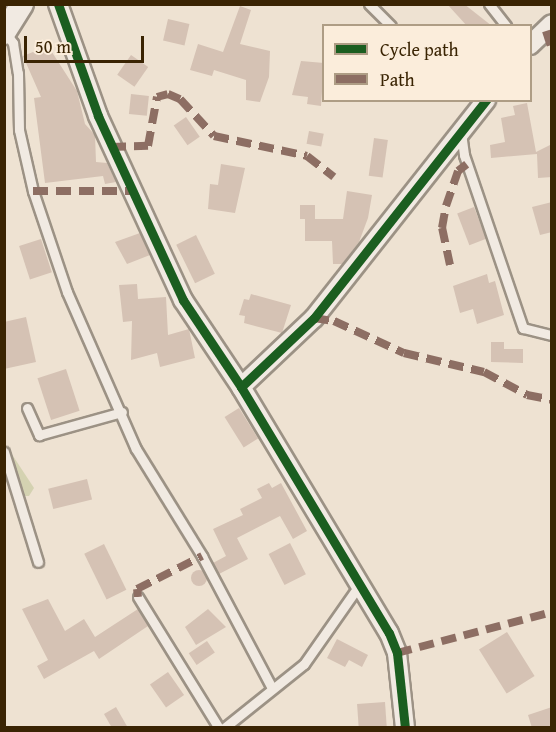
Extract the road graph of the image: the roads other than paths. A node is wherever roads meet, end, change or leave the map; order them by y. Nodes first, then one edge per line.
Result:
1 (22, 4) edge
2 (58, 4) edge
3 (369, 4) edge
4 (489, 4) edge
5 (389, 24) edge
6 (504, 24) edge
7 (552, 24) edge
8 (5, 32) edge
9 (532, 44) edge
10 (485, 102) edge
11 (461, 134) junction
12 (552, 335) edge
13 (241, 387) junction
14 (27, 408) dead end
15 (122, 412) junction
16 (4, 452) edge
17 (38, 562) dead end
18 (360, 584) junction
19 (138, 597) dead end
20 (272, 688) junction
21 (219, 728) edge
22 (224, 728) edge
23 (405, 728) edge

1 - 8 street
2 - 13 street
3 - 5 lane
4 - 6 lane
7 - 9 street
8 - 15 lane
10 - 11 street
11 - 12 lane
11 - 13 street
13 - 18 street
14 - 15 lane
15 - 20 lane
16 - 17 lane
18 - 20 lane
18 - 23 street
19 - 21 lane
20 - 22 lane

